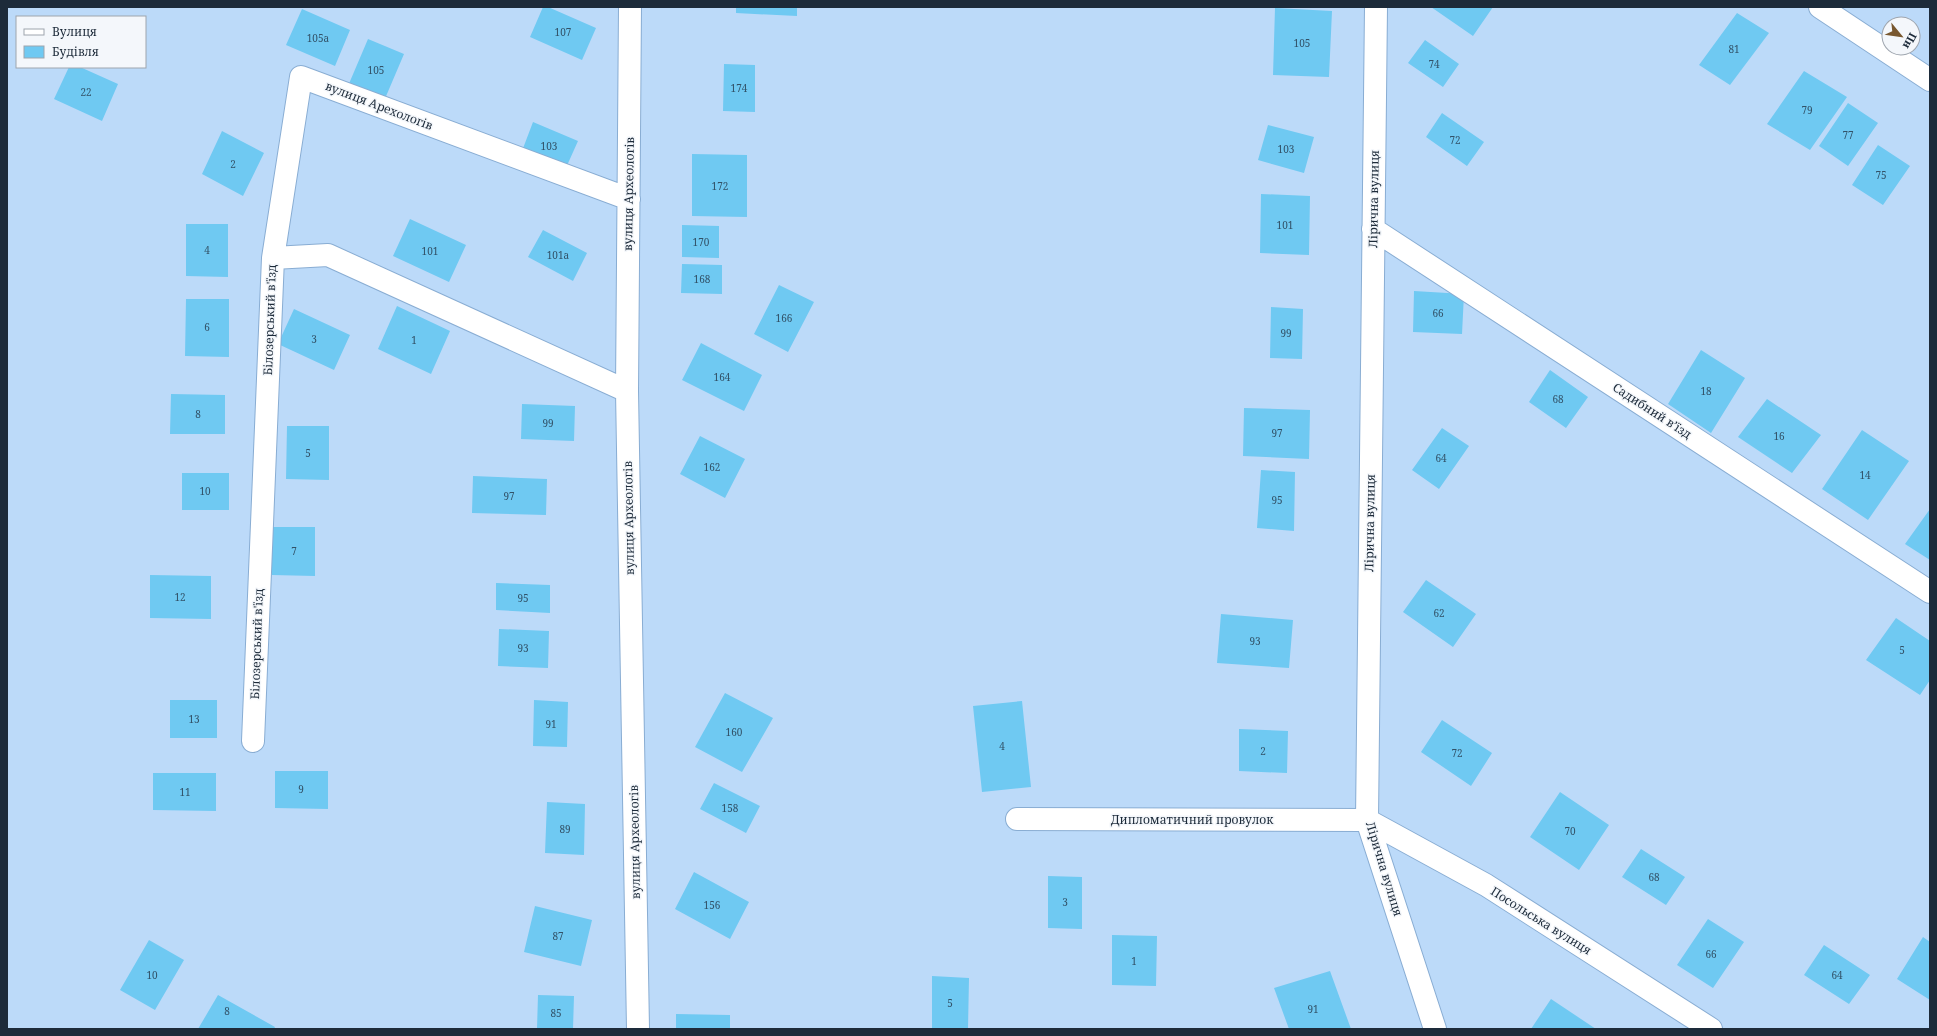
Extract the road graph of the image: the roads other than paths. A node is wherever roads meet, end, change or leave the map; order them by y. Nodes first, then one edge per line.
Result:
1 (630, 7) edge
2 (1376, 7) edge
3 (1820, 7) edge
4 (1930, 80) edge
5 (629, 199) junction
6 (1374, 230) junction
7 (273, 258) junction
8 (627, 391) junction
9 (1930, 592) edge
10 (253, 741) dead end
11 (1017, 819) dead end
12 (1367, 820) junction
13 (638, 1029) edge
14 (1435, 1029) edge
15 (1711, 1029) edge

1 - 5 street, вулиця Археологів
2 - 6 street, Лірична вулиця
3 - 4 street
5 - 7 street, вулиця Арехологів
5 - 8 street, вулиця Археологів
6 - 9 street, Садибний в’їзд
6 - 12 street, Лірична вулиця
7 - 8 street, Білозерський в'їзд
7 - 10 street, Білозерський в'їзд
8 - 13 street, вулиця Археологів
11 - 12 street, Дипломатичний провулок
12 - 14 street, Лірична вулиця
12 - 15 street, Посольська вулиця

